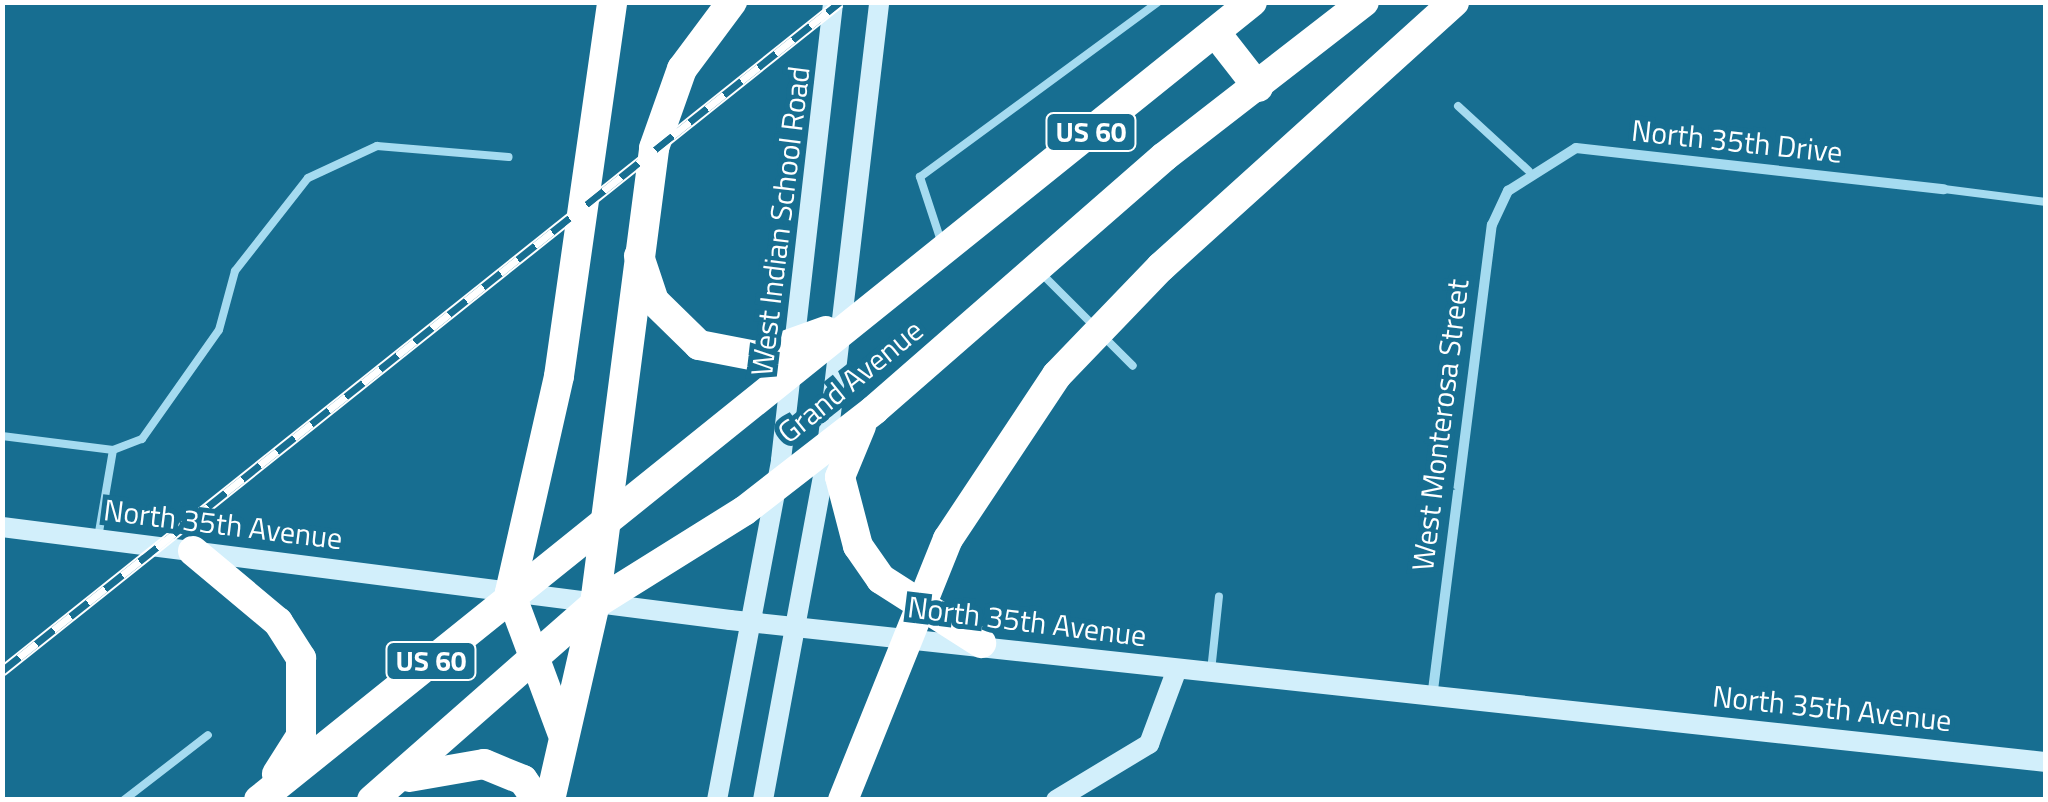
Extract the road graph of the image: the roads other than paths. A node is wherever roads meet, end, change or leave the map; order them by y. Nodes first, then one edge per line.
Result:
1 (612, 2) edge
2 (732, 2) edge
3 (834, 2) edge
4 (879, 2) edge
5 (1158, 2) edge
6 (1364, 2) edge
7 (1454, 2) edge
8 (1233, 14) edge
9 (1258, 87) junction
10 (1458, 106) dead end
11 (509, 157) dead end
12 (1529, 171) junction
13 (1944, 189) joint
14 (2046, 202) edge
15 (636, 244) junction
16 (945, 251) junction
17 (1037, 269) junction
18 (870, 310) junction
19 (1133, 366) dead end
20 (874, 410) junction
21 (2, 436) edge
22 (113, 450) junction
23 (602, 521) junction
24 (2, 527) edge
25 (98, 539) junction
26 (194, 551) junction
27 (510, 592) junction
28 (1219, 596) dead end
29 (596, 604) junction
30 (981, 643) junction
31 (533, 664) junction
32 (1177, 669) junction
33 (1211, 673) junction
34 (1432, 699) junction
35 (562, 732) junction
36 (208, 735) dead end
37 (2046, 762) edge
38 (380, 792) edge
39 (845, 794) edge
40 (124, 800) edge
41 (257, 800) edge
42 (537, 800) edge
43 (550, 800) edge
44 (717, 800) edge
45 (763, 800) edge
46 (1056, 800) edge

1 - 27 highway
2 - 15 highway
3 - 44 main road, West Indian School Road
4 - 45 main road
5 - 16 lane
6 - 9 highway, Grand Avenue / US 60
7 - 39 highway
8 - 9 highway
8 - 16 highway, Grand Avenue / US 60
9 - 17 highway, Grand Avenue / US 60
10 - 12 lane
11 - 22 lane
12 - 13 street, North 35th Drive
12 - 34 street, West Monterosa Street
13 - 14 lane
15 - 18 highway
15 - 23 highway
16 - 18 highway, Grand Avenue / US 60
17 - 19 lane
17 - 20 highway, Grand Avenue / US 60
18 - 23 highway, Grand Avenue / US 60
20 - 29 highway, Grand Avenue / US 60
20 - 30 highway
21 - 22 lane
22 - 25 lane
23 - 27 highway, Grand Avenue / US 60
23 - 29 highway
24 - 25 main road, North 35th Avenue
25 - 26 main road, North 35th Avenue
26 - 27 main road, North 35th Avenue
26 - 41 highway
27 - 29 main road, North 35th Avenue
27 - 31 highway
27 - 41 highway, Grand Avenue / US 60
28 - 33 lane
29 - 30 main road, North 35th Avenue
29 - 31 highway, Grand Avenue / US 60
29 - 35 highway
30 - 32 main road, North 35th Avenue
31 - 35 highway
31 - 38 highway, Grand Avenue / US 60
32 - 33 main road, North 35th Avenue
32 - 46 main road
33 - 34 main road, North 35th Avenue
34 - 37 main road, North 35th Avenue
35 - 43 highway
36 - 40 lane
38 - 42 highway

